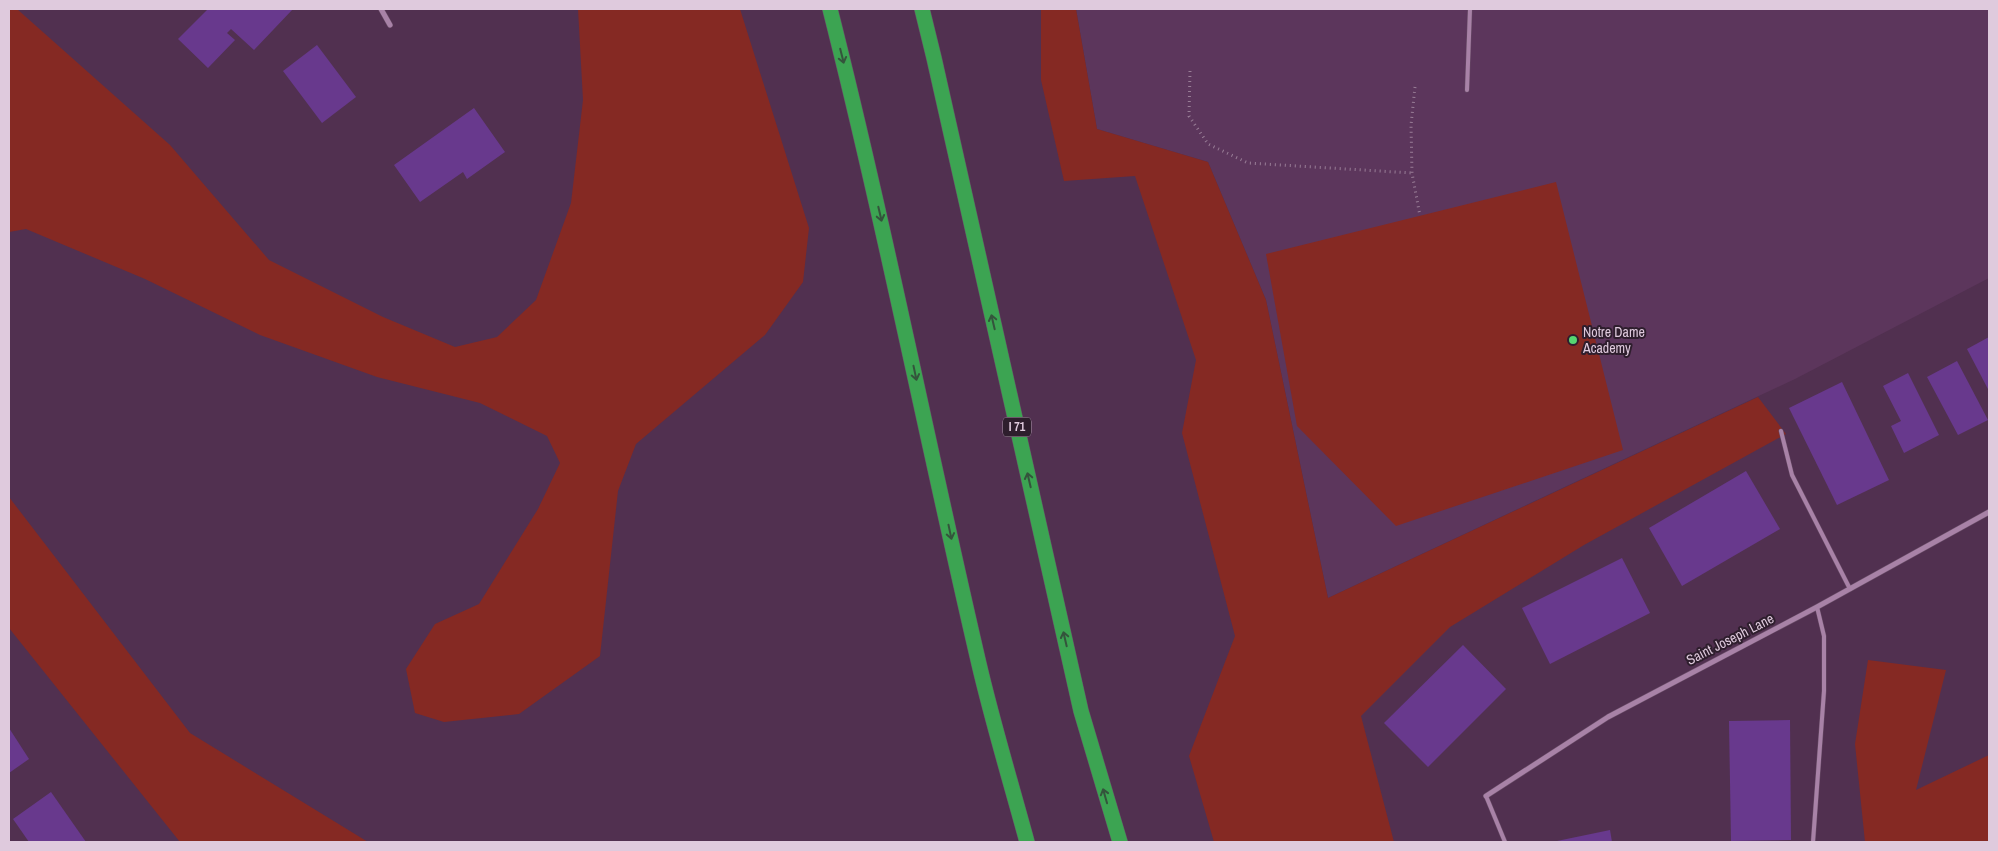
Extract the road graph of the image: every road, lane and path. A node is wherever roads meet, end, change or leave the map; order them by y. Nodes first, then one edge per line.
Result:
1 (381, 9) edge
2 (830, 9) edge
3 (922, 9) edge
4 (1470, 9) edge
5 (390, 25) dead end
6 (1190, 71) dead end
7 (1414, 87) dead end
8 (1467, 90) dead end
9 (1412, 173) junction
10 (1420, 216) dead end
11 (1781, 431) dead end
12 (1989, 512) edge
13 (1850, 589) junction
14 (1817, 607) junction
15 (1486, 796) joint
16 (1028, 842) edge
17 (1120, 842) edge
18 (1504, 842) edge
19 (1812, 842) edge

1 - 5 street
2 -> 16 highway
17 -> 3 highway, I 71
4 - 8 lane
6 - 9 path
7 - 9 path
9 - 10 path
11 - 13 lane
12 - 13 street, Saint Joseph Lane
13 - 14 street, Saint Joseph Lane
14 - 15 street, Saint Joseph Lane
14 - 19 lane
15 - 18 lane

